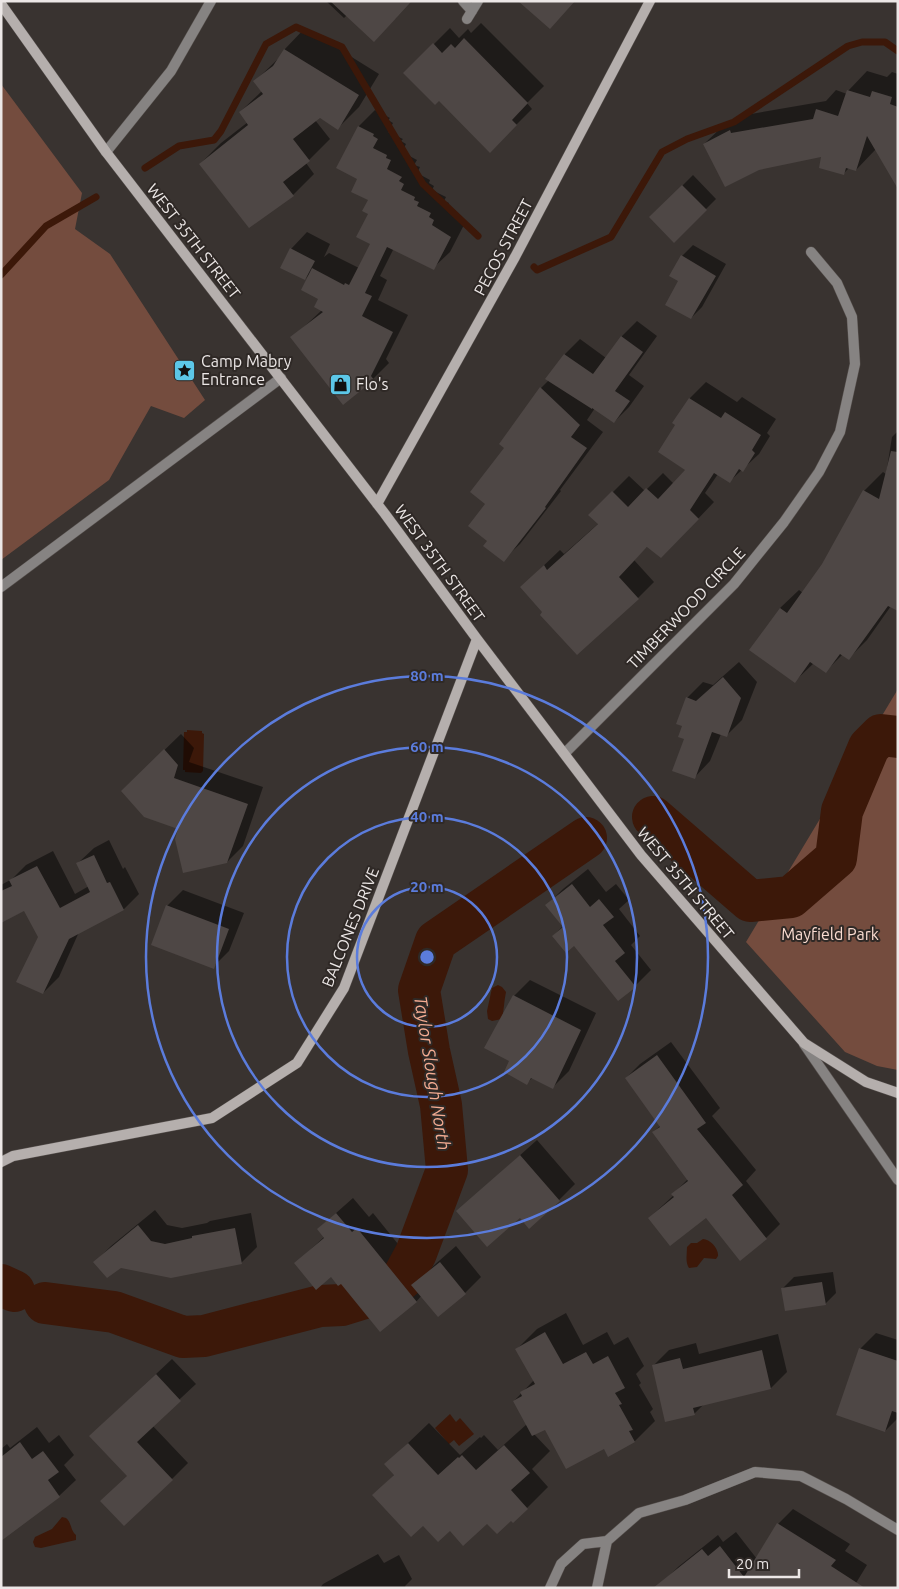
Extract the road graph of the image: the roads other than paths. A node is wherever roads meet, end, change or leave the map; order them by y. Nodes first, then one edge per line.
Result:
1 (211, 1) edge
2 (463, 1) edge
3 (478, 1) edge
4 (650, 1) edge
5 (1, 4) edge
6 (106, 152) junction
7 (811, 252) dead end
8 (281, 378) junction
9 (378, 504) junction
10 (1, 587) edge
11 (477, 639) junction
12 (565, 753) junction
13 (804, 1043) junction
14 (898, 1093) edge
15 (1, 1162) edge
16 (898, 1180) edge
17 (898, 1530) edge
18 (607, 1541) junction
19 (550, 1588) edge
20 (597, 1588) edge

1 - 6 street
2 - 3 street
4 - 9 street, PECOS STREET
5 - 6 street, WEST 35TH STREET
6 - 8 street, WEST 35TH STREET
7 - 12 street, TIMBERWOOD CIRCLE
8 - 9 street, WEST 35TH STREET
8 - 10 street
9 - 11 street, WEST 35TH STREET
11 - 12 street, WEST 35TH STREET
11 - 15 street, BALCONES DRIVE
12 - 13 street, WEST 35TH STREET
13 - 14 street, WEST 35TH STREET
13 - 16 street
17 - 18 street
18 - 19 street
18 - 20 street

